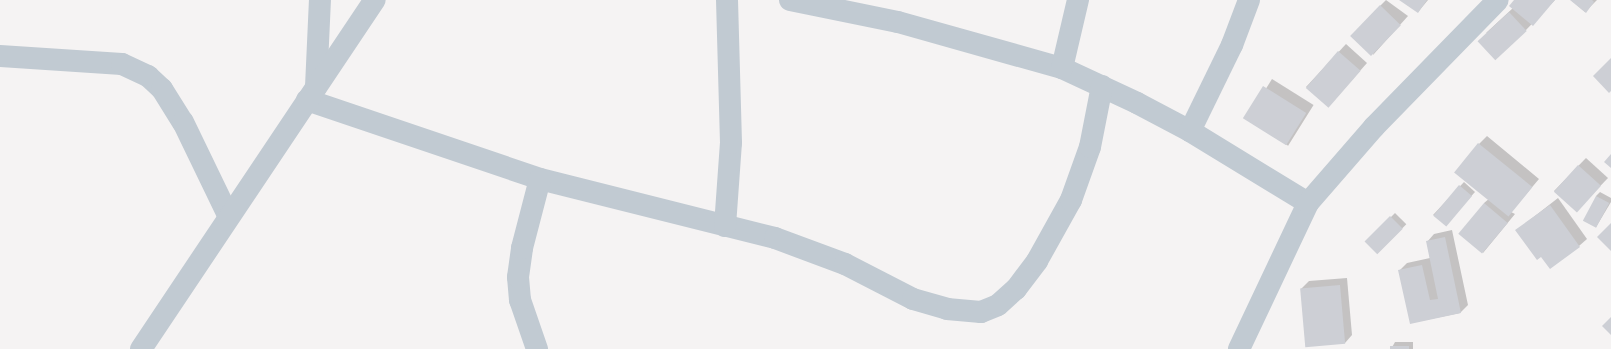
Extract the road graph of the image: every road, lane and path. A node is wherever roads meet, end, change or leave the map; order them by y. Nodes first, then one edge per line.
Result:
1 (320, 0) edge
2 (375, 0) edge
3 (727, 0) edge
4 (790, 0) edge
5 (1078, 0) edge
6 (1249, 0) edge
7 (1498, 0) edge
8 (0, 56) edge
9 (1062, 68) junction
10 (1102, 86) junction
11 (311, 94) junction
12 (1190, 131) junction
13 (540, 179) junction
14 (1308, 203) junction
15 (228, 215) junction
16 (725, 226) junction
17 (141, 349) edge
18 (537, 349) edge
19 (1239, 349) edge

1 - 11 street
2 - 11 street
3 - 16 street
4 - 9 street
5 - 9 street
6 - 12 street
7 - 14 street
8 - 15 street
9 - 10 street
10 - 12 street
10 - 16 street
11 - 13 street
11 - 15 street
12 - 14 street
13 - 16 street
13 - 18 street
14 - 19 street
15 - 17 street

